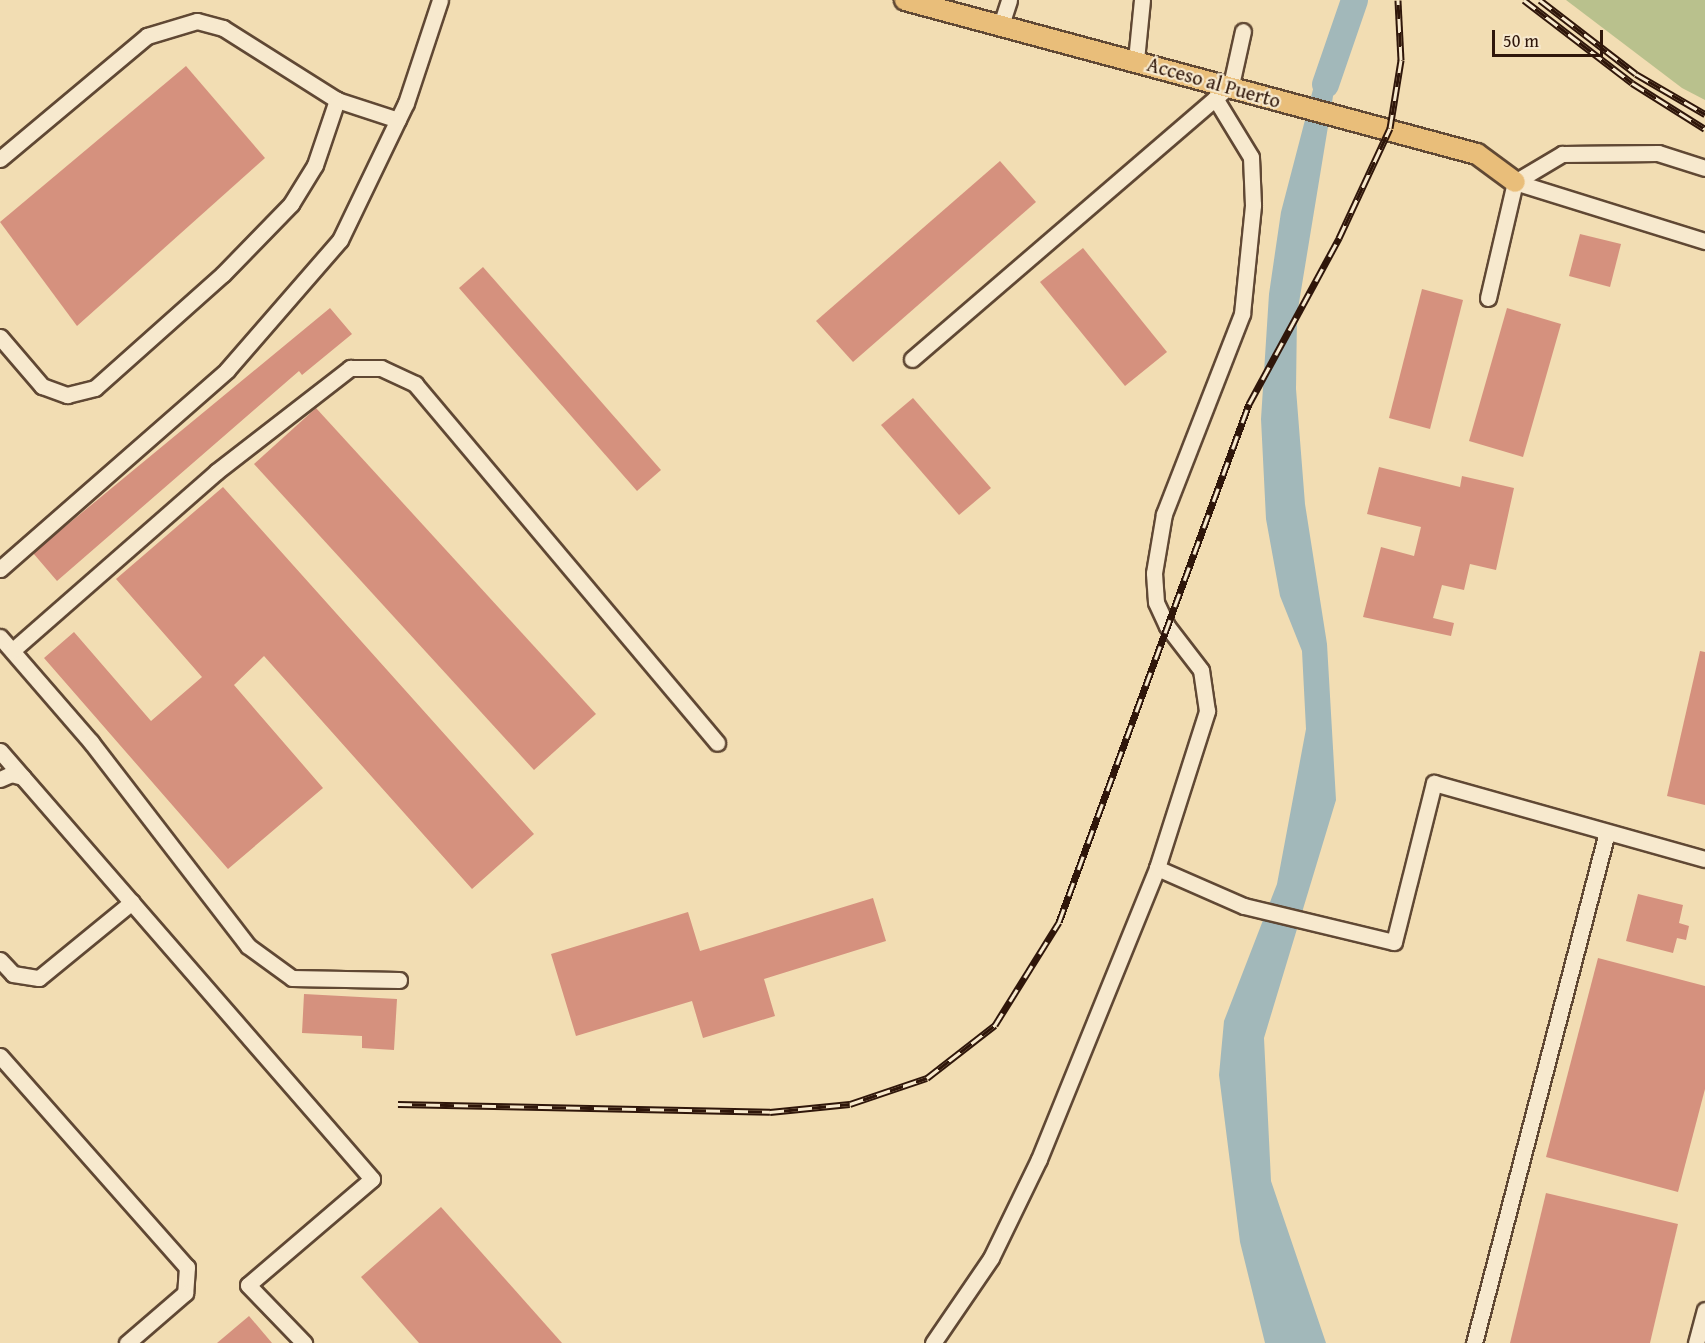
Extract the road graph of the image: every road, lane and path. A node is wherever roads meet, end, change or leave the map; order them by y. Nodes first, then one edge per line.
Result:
1 (440, 0) edge
2 (904, 0) edge
3 (1009, 0) edge
4 (1142, 0) edge
5 (928, 3) edge
6 (1001, 25) junction
7 (1243, 30) dead end
8 (1136, 60) junction
9 (1231, 85) junction
10 (1215, 98) junction
11 (337, 100) junction
12 (398, 120) junction
13 (0, 159) edge
14 (1705, 168) edge
15 (1515, 182) junction
16 (1705, 241) edge
17 (1488, 298) dead end
18 (0, 337) edge
19 (912, 359) dead end
20 (0, 569) edge
21 (0, 637) edge
22 (13, 650) junction
23 (717, 744) dead end
24 (0, 751) edge
25 (22, 777) junction
26 (0, 779) edge
27 (1606, 832) junction
28 (1705, 860) edge
29 (1157, 868) junction
30 (132, 902) junction
31 (0, 960) edge
32 (399, 980) dead end
33 (0, 1056) edge
34 (1705, 1310) edge
35 (127, 1343) edge
36 (304, 1343) edge
37 (933, 1343) edge
38 (1474, 1343) edge
39 (1696, 1343) edge

1 - 12 street
2 - 5 main road, Acceso al Puerto
3 - 6 street
4 - 8 street
5 - 6 main road, Acceso al Puerto
6 - 8 main road, Acceso al Puerto
7 - 9 street
8 - 9 main road, Acceso al Puerto
9 - 10 street
9 - 15 main road, Acceso al Puerto
10 - 19 street
10 - 29 street
11 - 12 street
11 - 13 street
11 - 18 street
12 - 20 street
14 - 15 street
15 - 16 street
15 - 17 street
21 - 22 street
22 - 23 street
22 - 32 street
24 - 25 street
25 - 26 street
25 - 30 street
27 - 28 street
27 - 29 street
27 - 38 street
29 - 37 street
30 - 31 street
30 - 36 street
33 - 35 street
34 - 39 street

